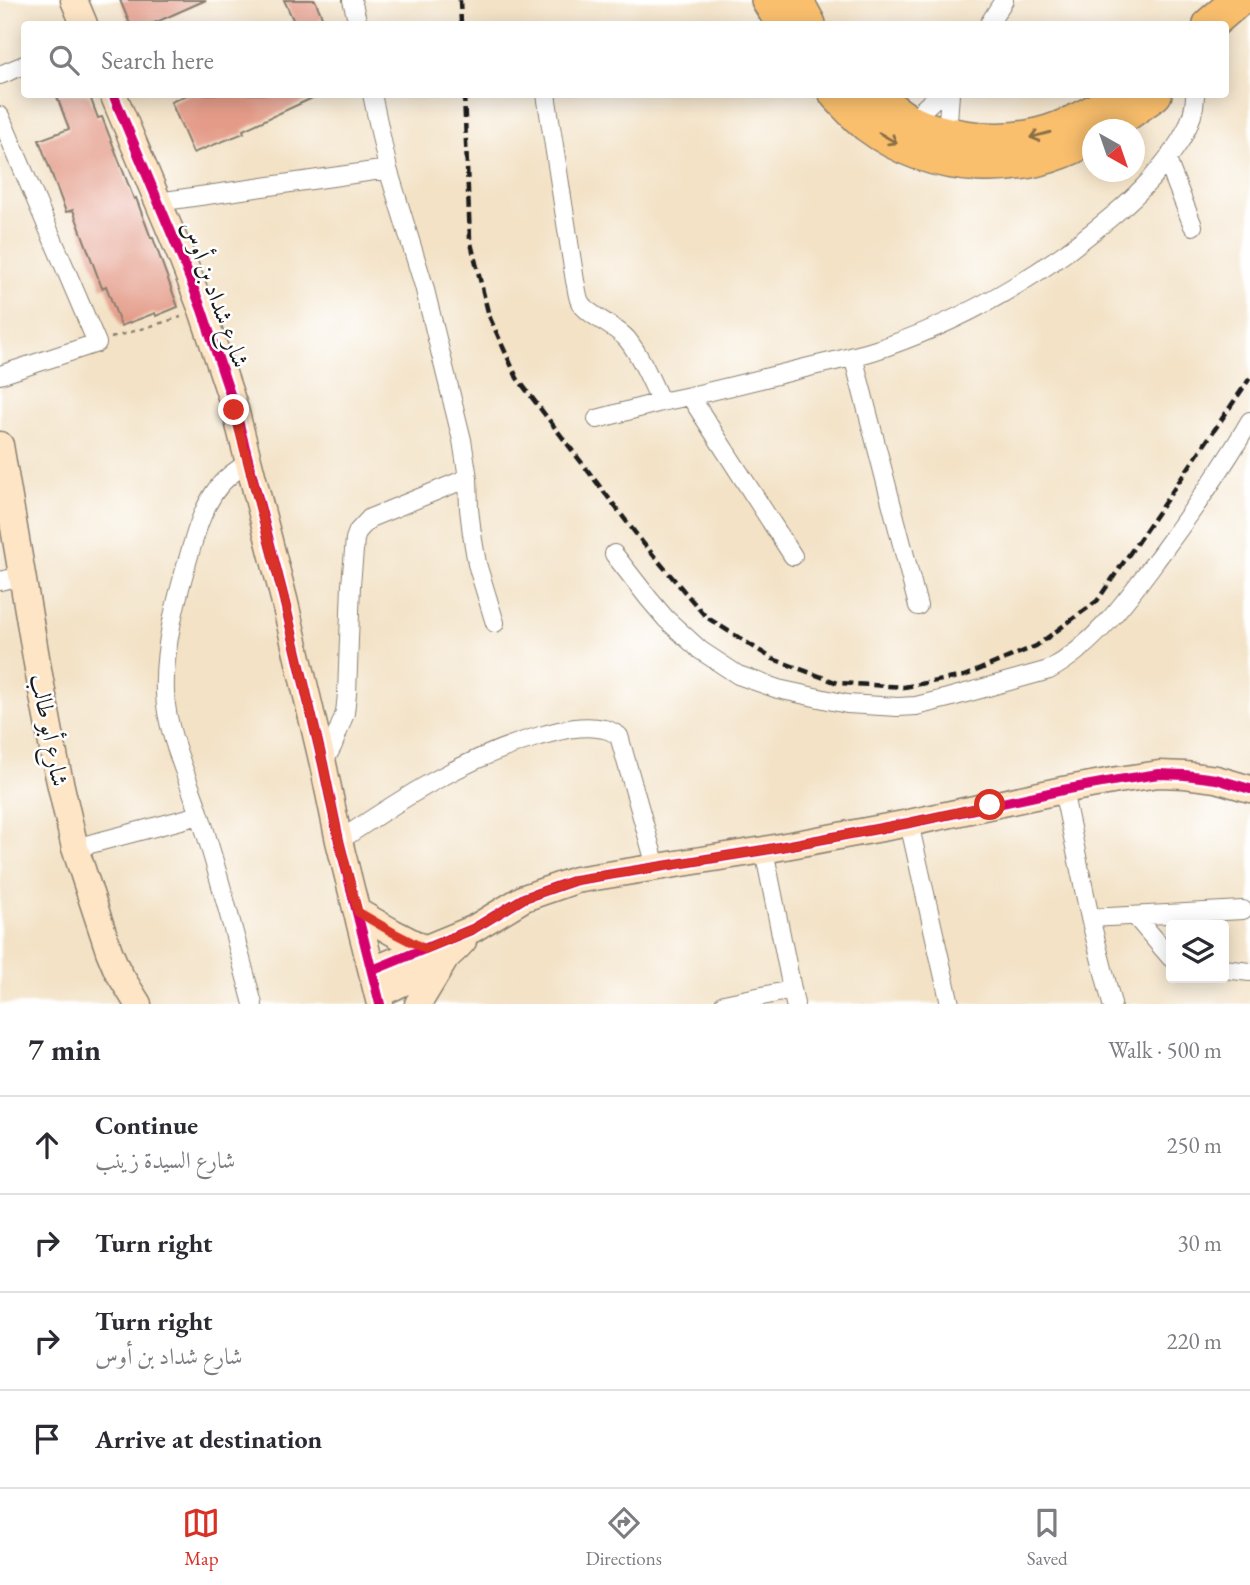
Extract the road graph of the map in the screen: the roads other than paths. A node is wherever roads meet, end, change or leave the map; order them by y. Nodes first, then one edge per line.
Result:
1 (74, 0) edge
2 (352, 0) edge
3 (768, 0) edge
4 (796, 0) edge
5 (1004, 0) edge
6 (1238, 0) edge
7 (1250, 20) edge
8 (83, 21) edge
9 (357, 21) edge
10 (781, 21) edge
11 (807, 21) edge
12 (991, 21) edge
13 (1214, 21) edge
14 (1229, 38) edge
15 (21, 66) edge
16 (0, 75) edge
17 (115, 98) edge
18 (373, 98) edge
19 (547, 98) edge
20 (840, 98) edge
21 (878, 98) edge
22 (935, 98) edge
23 (950, 98) edge
24 (1117, 98) edge
25 (1150, 98) edge
26 (1194, 98) edge
27 (0, 116) edge
28 (1122, 119) edge
29 (909, 121) junction
30 (947, 134) junction
31 (1082, 142) edge
32 (1167, 160) junction
33 (388, 169) junction
34 (159, 202) junction
35 (1194, 226) dead end
36 (853, 356) junction
37 (0, 375) edge
38 (690, 397) junction
39 (661, 402) junction
40 (597, 419) dead end
41 (1250, 421) edge
42 (0, 446) edge
43 (249, 462) junction
44 (468, 478) junction
45 (614, 554) dead end
46 (793, 556) dead end
47 (11, 578) edge
48 (918, 606) dead end
49 (495, 623) dead end
50 (323, 764) junction
51 (1248, 786) edge
52 (1063, 790) junction
53 (200, 815) junction
54 (909, 823) junction
55 (339, 841) junction
56 (75, 848) junction
57 (764, 850) junction
58 (656, 866) junction
59 (1243, 910) dead end
60 (358, 912) junction
61 (1135, 916) junction
62 (1090, 918) junction
63 (1166, 952) edge
64 (435, 954) junction
65 (1229, 970) edge
66 (1250, 972) edge
67 (377, 990) edge
68 (793, 997) edge
69 (138, 1004) edge
70 (253, 1004) edge
71 (418, 1004) edge
72 (724, 1004) edge
73 (950, 1004) edge
74 (1112, 1004) edge

1 - 8 street
2 - 9 street
3 - 10 highway
4 - 11 highway
5 - 12 street
6 - 13 highway
7 - 14 highway
15 - 16 street
17 - 34 street, شارع شداد بن أوس
18 - 33 street
19 - 39 street
20 -> 31 highway
21 - 29 highway
22 - 29 street
23 - 30 street
24 -> 30 highway
25 - 28 highway
26 - 32 street
27 - 37 street
29 - 30 highway
32 - 35 street
32 - 36 street
33 - 34 street
33 - 44 street
34 - 43 street, شارع شداد بن أوس
36 - 38 street
36 - 48 street
38 - 39 street
38 - 46 street
39 - 40 street
41 - 45 street
42 - 47 street, شارع أبو طالب
43 - 50 street, شارع شداد بن أوس
43 - 53 street
44 - 49 street
44 - 50 street
47 - 56 street, شارع أبو طالب
50 - 55 street, شارع شداد بن أوس
51 - 52 street
52 - 54 street
52 - 62 street
53 - 56 street
53 - 70 street
54 - 57 street
54 - 73 street
55 - 58 street
55 - 60 street, شارع شداد بن أوس
56 - 69 street, شارع أبو طالب
57 - 58 street
57 - 68 street
58 - 64 street
59 - 61 street
60 - 64 street
60 - 67 street, شارع شداد بن أوس
61 - 62 street
61 - 63 street
62 - 74 street
64 - 67 street
64 - 71 street
65 - 66 street
68 - 72 street

